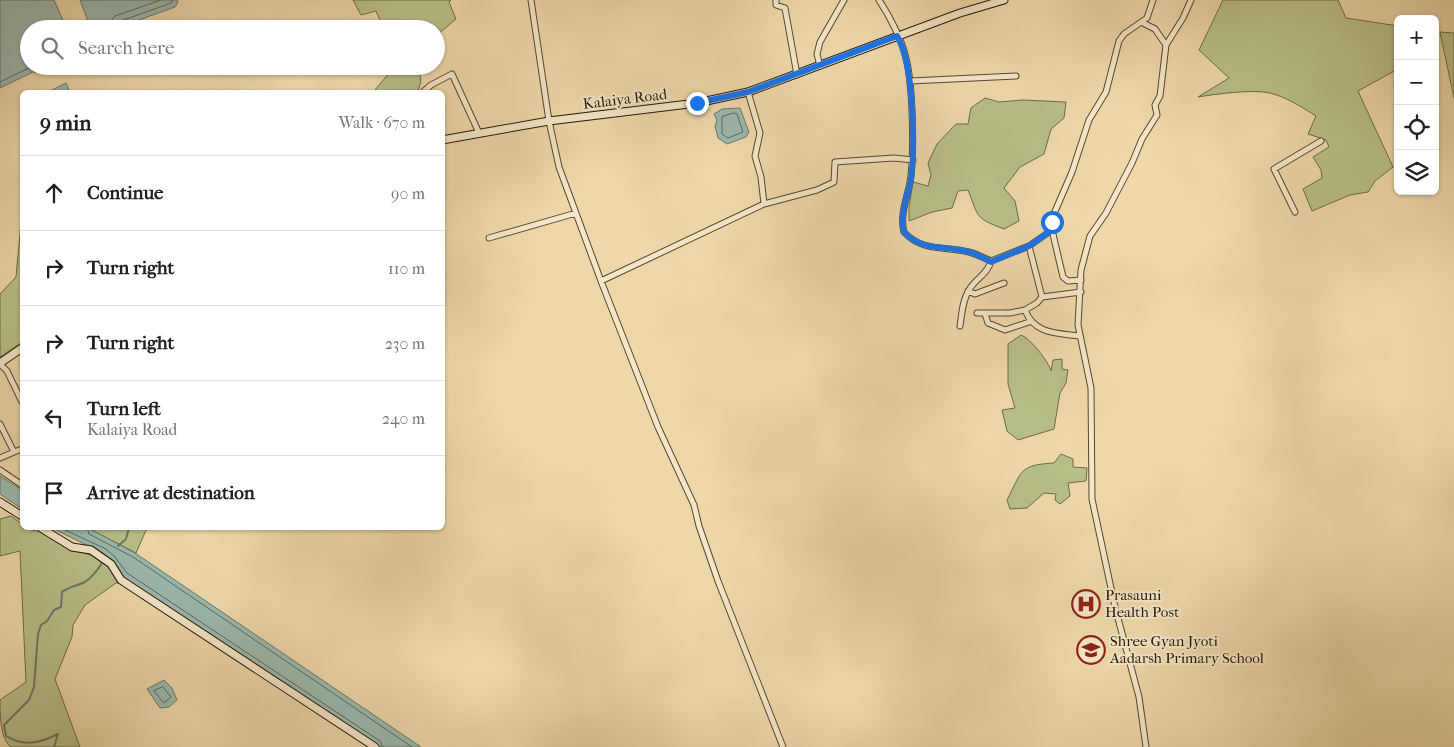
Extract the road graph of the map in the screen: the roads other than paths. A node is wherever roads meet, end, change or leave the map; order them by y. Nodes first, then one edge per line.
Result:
1 (531, 0) edge
2 (776, 0) edge
3 (844, 0) edge
4 (879, 0) edge
5 (1004, 0) edge
6 (1153, 0) edge
7 (1191, 0) edge
8 (995, 2) edge
9 (1143, 23) junction
10 (897, 36) junction
11 (1166, 45) junction
12 (820, 66) junction
13 (796, 75) junction
14 (1016, 76) dead end
15 (910, 81) junction
16 (425, 90) edge
17 (748, 92) junction
18 (549, 121) junction
19 (478, 133) junction
20 (445, 139) edge
21 (1321, 141) dead end
22 (912, 160) junction
23 (764, 204) junction
24 (1295, 212) dead end
25 (576, 213) junction
26 (1052, 230) junction
27 (489, 238) dead end
28 (1029, 246) junction
29 (991, 262) junction
30 (1081, 280) junction
31 (601, 281) junction
32 (1004, 283) dead end
33 (968, 291) junction
34 (1081, 292) junction
35 (1042, 297) junction
36 (1025, 310) junction
37 (976, 313) dead end
38 (985, 314) junction
39 (1030, 322) junction
40 (960, 326) dead end
41 (1079, 336) junction
42 (20, 349) edge
43 (0, 364) edge
44 (20, 397) edge
45 (0, 424) edge
46 (20, 450) edge
47 (14, 452) junction
48 (0, 458) edge
49 (0, 470) edge
50 (20, 485) edge
51 (0, 502) edge
52 (20, 515) edge
53 (44, 530) edge
54 (375, 747) edge
55 (782, 747) edge
56 (1146, 747) edge

1 - 18 street
2 - 13 street
3 - 12 street
4 - 10 street
5 - 8 main road, Kalaiya Road
6 - 9 street
7 - 11 street
8 - 10 main road, Kalaiya Road
9 - 11 street
9 - 26 street
10 - 12 main road, Kalaiya Road
10 - 15 street
11 - 30 street
12 - 13 main road, Kalaiya Road
13 - 17 main road, Kalaiya Road
14 - 15 street
15 - 22 street
16 - 19 street
17 - 18 main road, Kalaiya Road
17 - 23 street
18 - 19 main road, Kalaiya Road
18 - 25 street
19 - 20 main road, Kalaiya Road
21 - 24 street
22 - 23 street
22 - 29 street
23 - 31 street
25 - 27 street
25 - 31 street
26 - 28 street
26 - 30 street
28 - 29 street
28 - 35 street
29 - 33 street
30 - 34 street
31 - 55 street
32 - 33 street
33 - 40 street
34 - 35 street
34 - 41 street
35 - 36 street
36 - 38 street
36 - 39 street
37 - 38 street
38 - 39 street
39 - 41 street
41 - 56 street
42 - 43 main road
43 - 44 street
45 - 47 street
46 - 47 street
47 - 48 street
49 - 50 street
51 - 52 main road
53 - 54 main road

